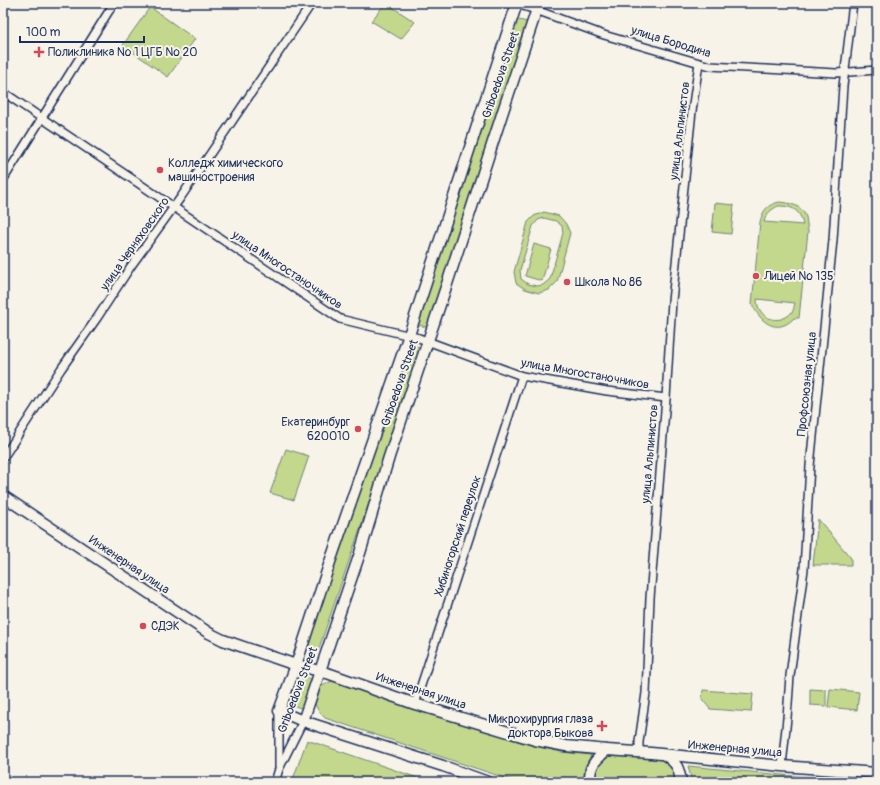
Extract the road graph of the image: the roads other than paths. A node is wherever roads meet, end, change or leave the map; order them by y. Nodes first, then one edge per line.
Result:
1 (114, 3) edge
2 (312, 3) edge
3 (515, 3) edge
4 (853, 3) edge
5 (538, 7) edge
6 (700, 63) junction
7 (877, 70) edge
8 (844, 73) junction
9 (3, 92) edge
10 (42, 117) junction
11 (3, 180) edge
12 (173, 207) junction
13 (409, 335) junction
14 (428, 341) junction
15 (522, 376) junction
16 (666, 398) junction
17 (3, 458) edge
18 (3, 496) edge
19 (296, 665) junction
20 (320, 671) junction
21 (415, 704) junction
22 (279, 711) junction
23 (303, 721) junction
24 (607, 750) junction
25 (639, 752) junction
26 (665, 755) junction
27 (782, 766) junction
28 (279, 768) junction
29 (877, 773) edge
30 (275, 782) edge
31 (488, 782) edge
32 (590, 782) edge
33 (680, 782) edge

1 - 10 street
2 - 12 street, улица Черняховского
3 - 5 street, улица Бородина
3 - 13 main road, Griboedova Street
4 - 8 street, Профсоюзная улица
5 - 6 street, улица Бородина
5 - 14 main road, Griboedova Street
6 - 8 street, улица Бородина
6 - 16 street, улица Альпинистов
7 - 8 street, улица Бородина
8 - 27 street, Профсоюзная улица
9 - 10 street, улица Многостаночников
10 - 11 street
10 - 12 street, улица Многостаночников
12 - 13 street, улица Многостаночников
12 - 17 street, улица Черняховского
13 - 14 street, улица Многостаночников
13 - 19 main road, Griboedova Street
14 - 15 street, улица Многостаночников
14 - 20 main road, Griboedova Street
15 - 16 street, улица Многостаночников
15 - 21 street, Хибиногорский переулок
16 - 25 street, улица Альпинистов
18 - 19 main road, Инженерная улица
19 - 20 main road, Инженерная улица
19 - 22 main road, Griboedova Street
20 - 21 main road, Инженерная улица
20 - 23 main road, Griboedova Street
21 - 24 main road, Инженерная улица
22 - 23 main road
22 - 28 street, Griboedova Street
23 - 28 street, Griboedova Street
23 - 31 main road
24 - 25 main road, Инженерная улица
24 - 32 main road
25 - 26 main road, Инженерная улица
26 - 27 main road, Инженерная улица
26 - 33 main road
27 - 29 main road, Инженерная улица
28 - 30 street, Griboedova Street

